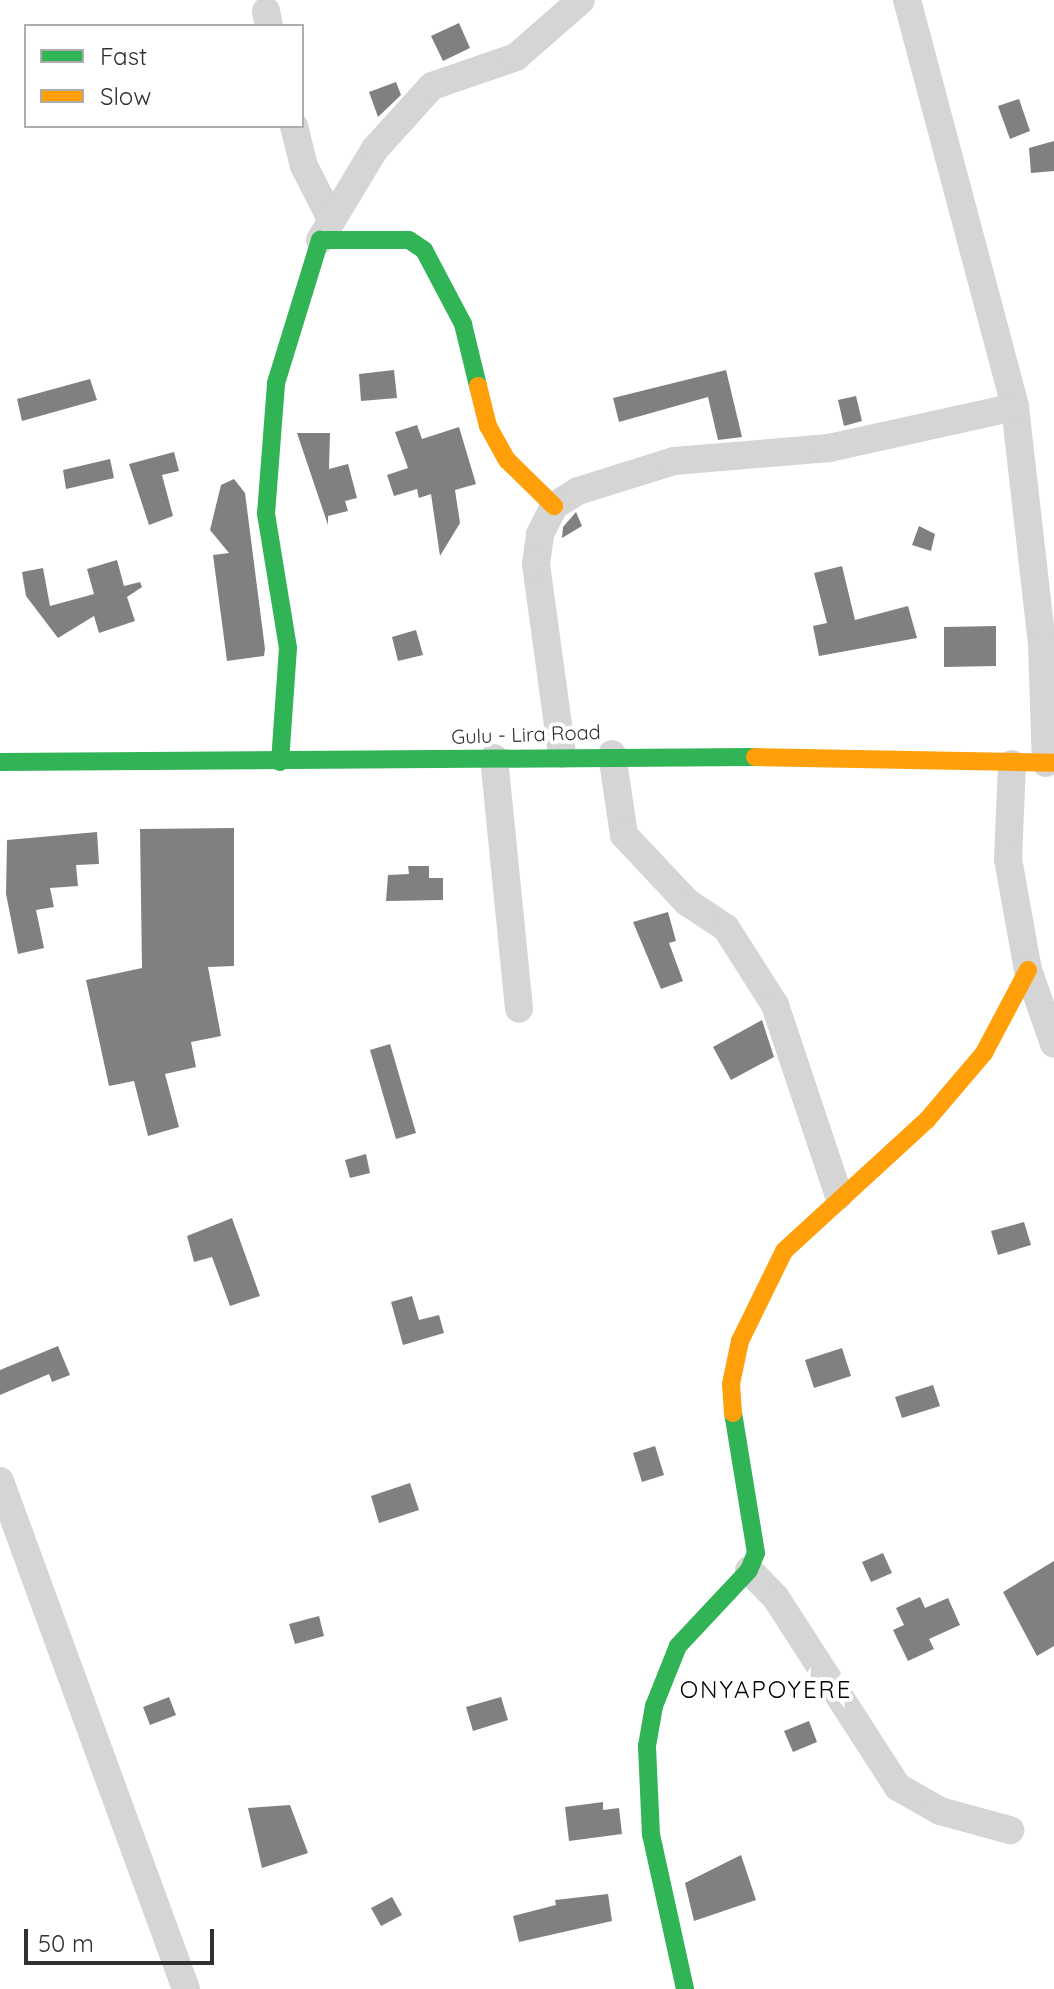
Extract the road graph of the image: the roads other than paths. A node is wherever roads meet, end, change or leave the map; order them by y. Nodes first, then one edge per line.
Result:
1 (581, 0) edge
2 (907, 0) edge
3 (294, 128) edge
4 (326, 230) junction
5 (1015, 407) junction
6 (554, 506) junction
7 (562, 754) junction
8 (612, 754) junction
9 (494, 758) junction
10 (0, 762) edge
11 (280, 762) junction
12 (1050, 763) edge
13 (1012, 764) junction
14 (1028, 970) junction
15 (519, 1009) dead end
16 (1054, 1044) edge
17 (839, 1196) junction
18 (0, 1481) edge
19 (9, 1530) edge
20 (749, 1570) junction
21 (1010, 1830) dead end
22 (186, 1989) edge
23 (685, 1989) edge

1 - 4 street
2 - 5 street
3 - 4 street
4 - 6 street
4 - 11 street
5 - 6 street
5 - 12 street
6 - 7 street
7 - 8 street, Gulu - Lira Road
7 - 9 street, Gulu - Lira Road
8 - 13 street, Gulu - Lira Road
8 - 17 street
9 - 11 street, Gulu - Lira Road
9 - 15 street
10 - 11 street, Gulu - Lira Road
12 - 13 street, Gulu - Lira Road
13 - 14 street
14 - 16 street
14 - 17 street
17 - 20 street
18 - 19 street
19 - 22 street
20 - 21 street
20 - 23 street

